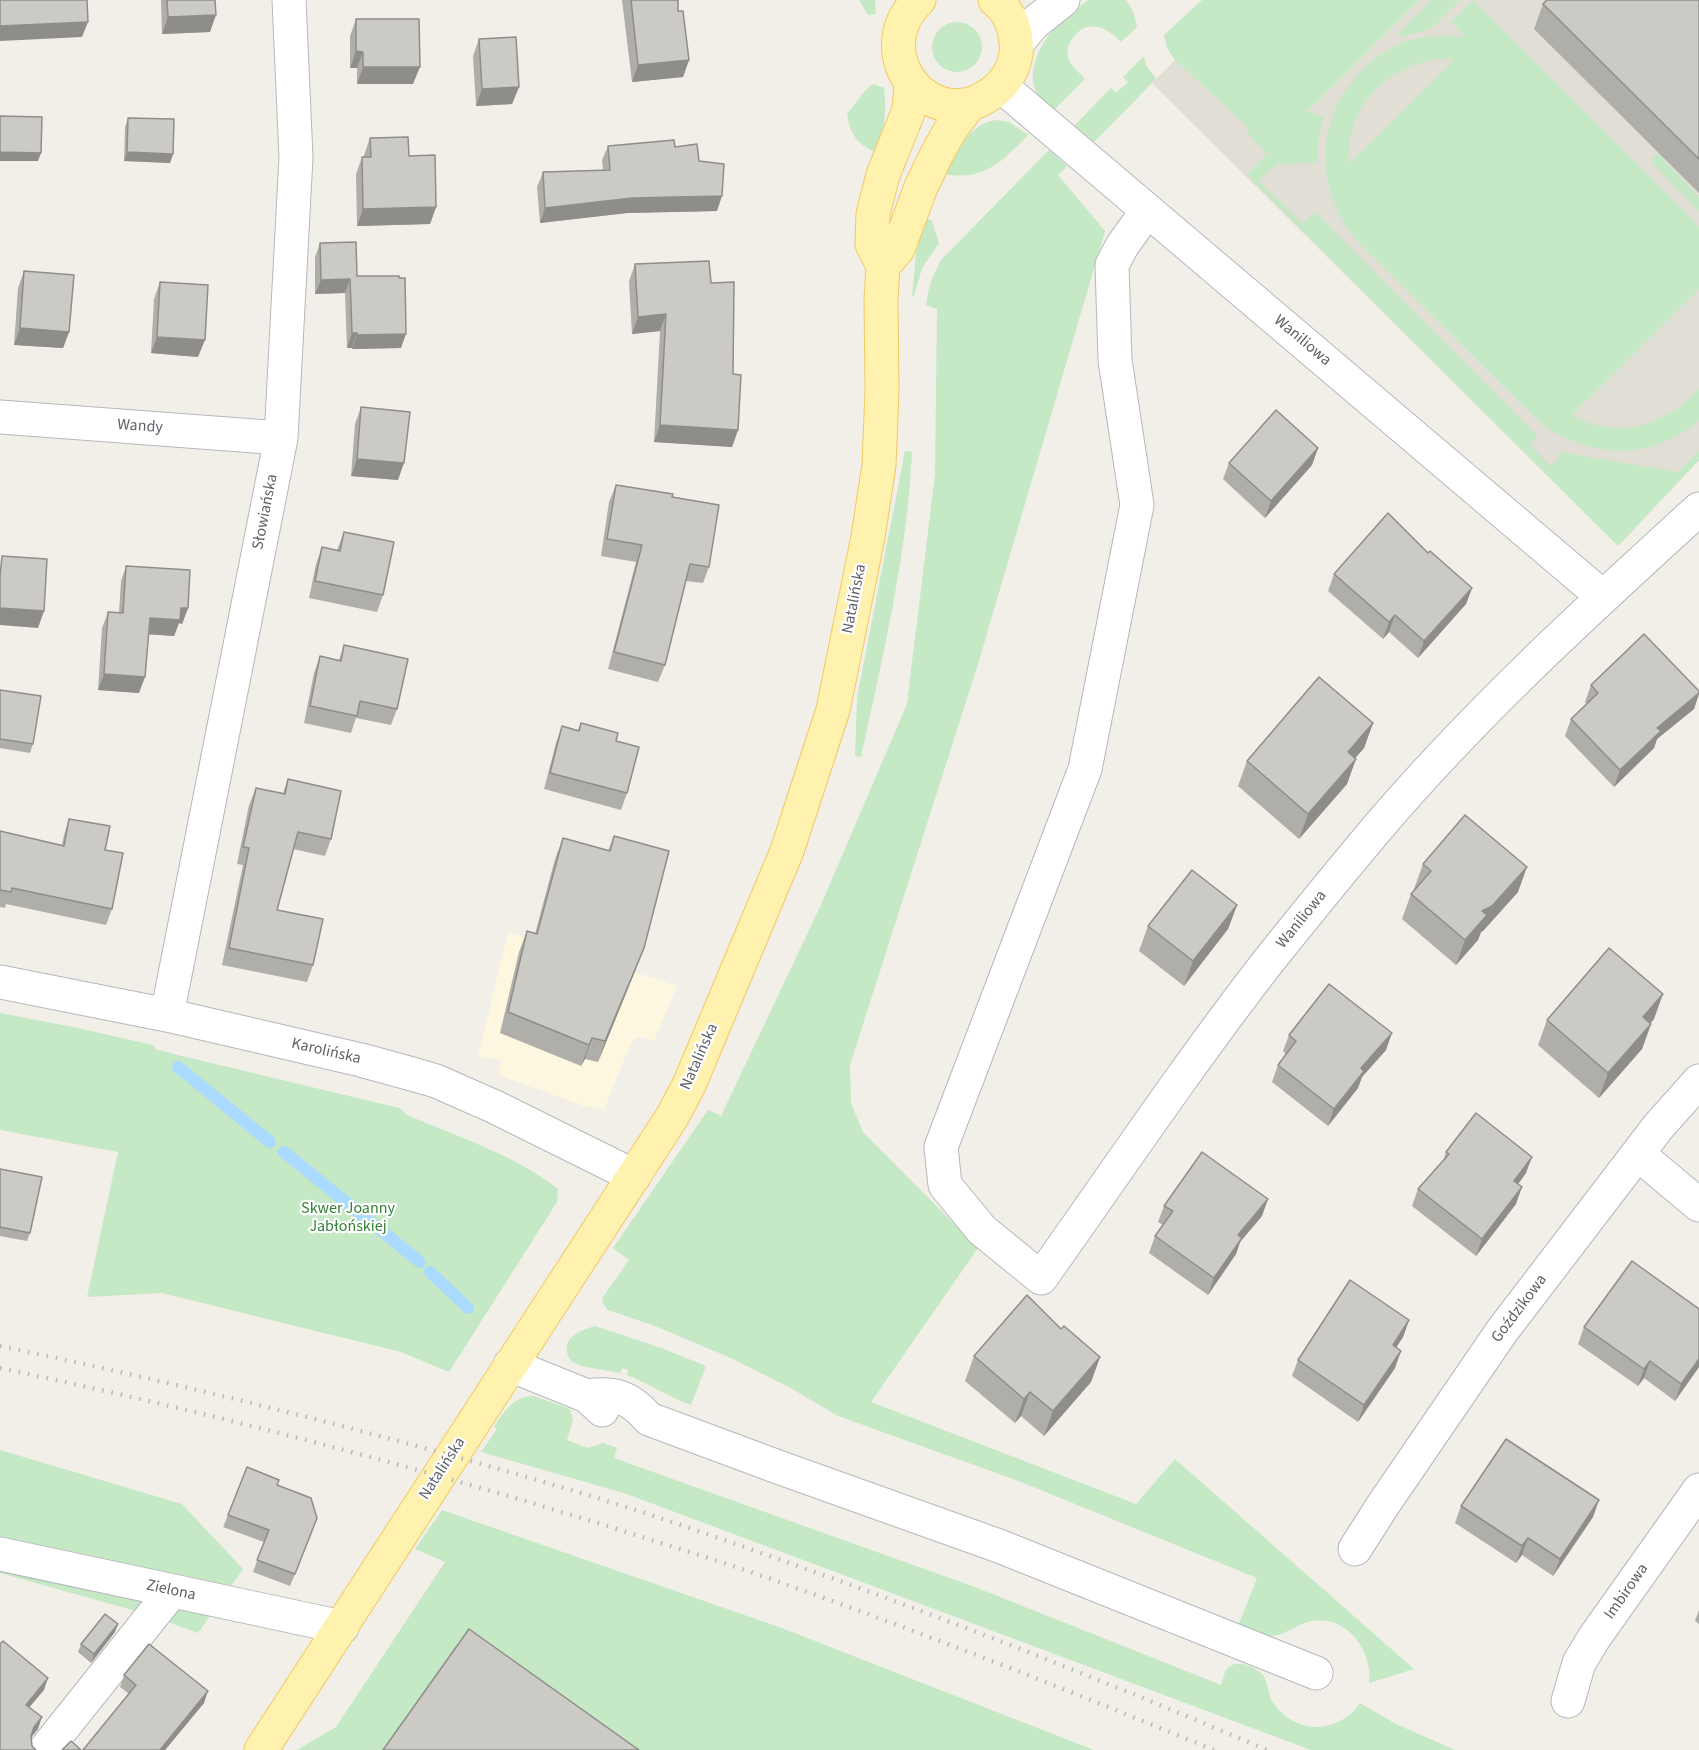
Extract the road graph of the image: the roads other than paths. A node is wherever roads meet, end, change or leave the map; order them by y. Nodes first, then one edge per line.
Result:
1 (289, 0) edge
2 (995, 0) edge
3 (1064, 0) edge
4 (904, 8) edge
5 (1017, 43) junction
6 (911, 85) junction
7 (1001, 86) junction
8 (970, 104) junction
9 (1147, 211) junction
10 (883, 266) junction
11 (0, 417) edge
12 (281, 438) junction
13 (1699, 508) edge
14 (1602, 596) junction
15 (0, 982) edge
16 (167, 1015) junction
17 (1699, 1081) edge
18 (1638, 1154) junction
19 (634, 1176) junction
20 (1699, 1205) edge
21 (510, 1365) junction
22 (1699, 1490) edge
23 (1356, 1549) dead end
24 (0, 1554) edge
25 (171, 1591) junction
26 (342, 1627) junction
27 (1316, 1673) dead end
28 (1568, 1701) dead end
29 (45, 1750) edge
30 (261, 1750) edge

1 - 12 street, Słowiańska
2 - 5 main road
3 - 5 street
4 - 6 main road
5 - 7 main road
6 - 8 main road
6 - 10 main road, Natalińska
7 - 8 main road
7 - 9 street, Waniliowa
8 - 10 main road
9 - 14 street, Waniliowa
9 - 14 street, Waniliowa
10 - 19 main road, Natalińska
11 - 12 street, Wandy
12 - 16 street, Słowiańska
13 - 14 street, Waniliowa
15 - 16 street, Karolińska
16 - 19 street, Karolińska
17 - 18 street, Goździkowa
18 - 20 street
18 - 23 street, Goździkowa
19 - 21 main road, Natalińska
21 - 26 main road, Natalińska
21 - 27 street
22 - 28 street, Imbirowa
24 - 25 street, Zielona
25 - 26 street, Zielona
25 - 29 street
26 - 30 main road, Natalińska

